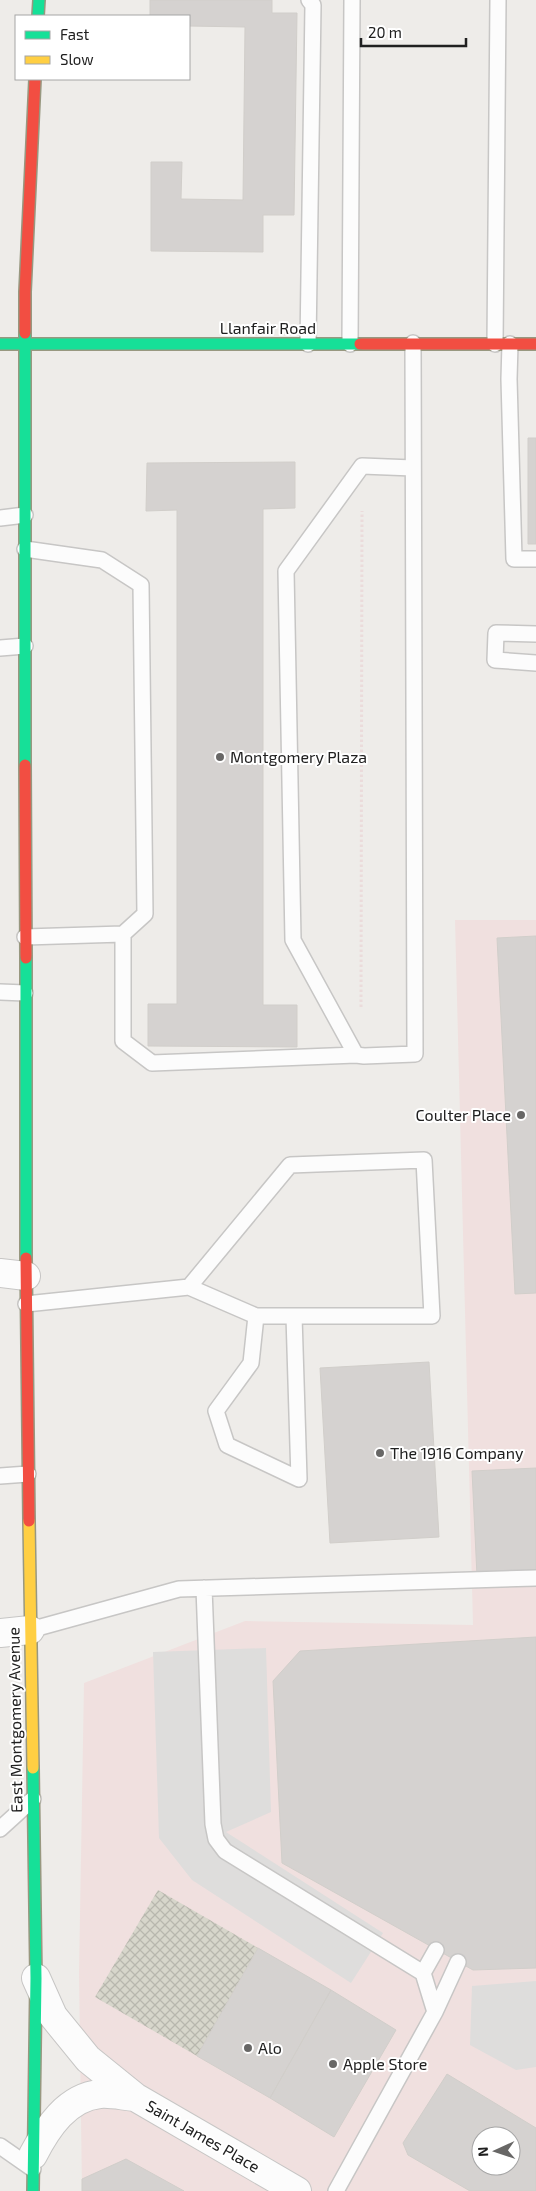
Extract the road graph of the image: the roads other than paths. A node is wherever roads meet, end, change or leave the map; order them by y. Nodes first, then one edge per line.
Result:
1 (39, 0) edge
2 (309, 0) edge
3 (352, 0) edge
4 (498, 0) edge
5 (38, 15) edge
6 (35, 80) edge
7 (413, 343) junction
8 (0, 344) edge
9 (25, 344) junction
10 (308, 344) junction
11 (350, 344) junction
12 (495, 344) junction
13 (510, 344) junction
14 (536, 344) edge
15 (414, 468) junction
16 (25, 515) junction
17 (0, 518) edge
18 (25, 549) junction
19 (536, 559) edge
20 (536, 634) edge
21 (25, 646) junction
22 (0, 648) edge
23 (536, 663) edge
24 (123, 934) junction
25 (25, 937) junction
26 (0, 992) edge
27 (26, 993) junction
28 (360, 1055) junction
29 (13, 1274) edge
30 (189, 1287) junction
31 (26, 1304) junction
32 (256, 1316) junction
33 (294, 1316) junction
34 (28, 1474) junction
35 (0, 1476) edge
36 (536, 1578) edge
37 (204, 1588) junction
38 (30, 1630) junction
39 (0, 1633) edge
40 (33, 1799) junction
41 (0, 1829) edge
42 (436, 1950) dead end
43 (458, 1962) dead end
44 (423, 1973) junction
45 (36, 1978) junction
46 (435, 2012) junction
47 (135, 2097) junction
48 (0, 2146) edge
49 (33, 2162) junction
50 (32, 2191) edge
51 (297, 2191) edge
52 (336, 2191) edge

1 - 5 main road
2 - 10 lane
3 - 11 lane
4 - 12 lane
6 - 9 main road, East Montgomery Avenue
7 - 11 main road, Llanfair Road
7 - 12 main road, Llanfair Road
7 - 15 lane
8 - 9 main road, Llanfair Road
9 - 10 main road, Llanfair Road
9 - 16 main road, East Montgomery Avenue
10 - 11 main road, Llanfair Road
12 - 13 main road, Llanfair Road
13 - 14 main road, Llanfair Road
13 - 19 lane
15 - 28 lane
15 - 28 lane
16 - 17 lane
16 - 18 main road, East Montgomery Avenue
18 - 21 main road, East Montgomery Avenue
18 - 24 lane
20 - 23 lane
21 - 22 lane
21 - 25 main road, East Montgomery Avenue
24 - 25 lane
24 - 28 lane
25 - 27 main road, East Montgomery Avenue
26 - 27 lane
27 - 29 main road, East Montgomery Avenue
29 - 31 main road, East Montgomery Avenue
30 - 31 lane
30 - 32 lane
30 - 33 lane
31 - 34 main road, East Montgomery Avenue
32 - 33 lane
32 - 33 lane
34 - 35 lane
34 - 38 main road, East Montgomery Avenue
36 - 37 lane
37 - 38 lane
37 - 44 lane
38 - 39 street
38 - 40 main road, East Montgomery Avenue
40 - 41 lane
40 - 45 main road, East Montgomery Avenue
42 - 44 lane
43 - 46 lane
44 - 46 lane
45 - 47 street, Saint James Place
45 - 49 main road, East Montgomery Avenue
46 - 52 lane
47 - 49 street, Saint James Place
47 - 51 street, Saint James Place
48 - 49 lane
49 - 50 main road, East Montgomery Avenue

